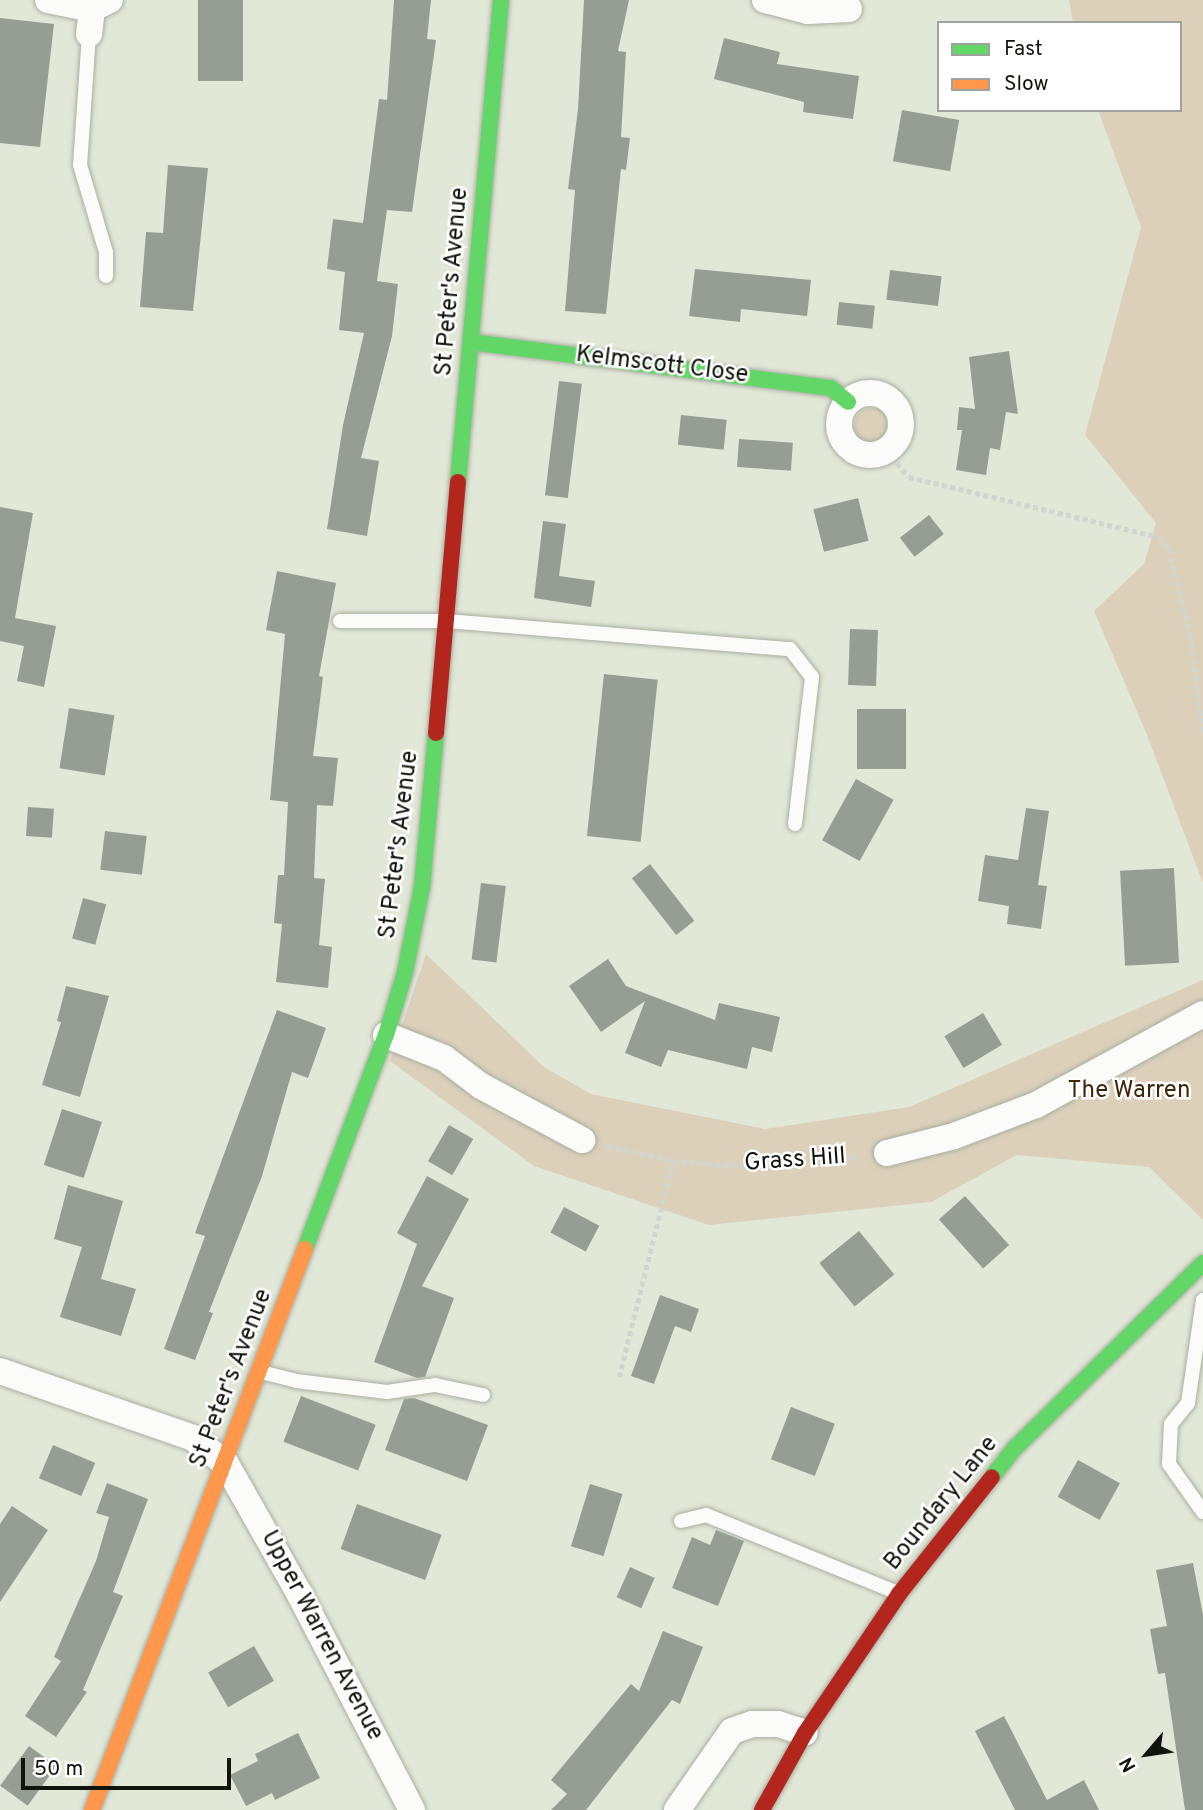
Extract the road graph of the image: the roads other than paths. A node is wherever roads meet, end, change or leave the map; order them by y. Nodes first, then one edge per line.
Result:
1 (48, 0) edge
2 (501, 0) edge
3 (765, 0) edge
4 (849, 9) dead end
5 (97, 15) edge
6 (106, 276) dead end
7 (471, 342) junction
8 (848, 402) junction
9 (340, 621) dead end
10 (447, 621) junction
11 (795, 824) dead end
12 (1203, 1014) edge
13 (386, 1035) junction
14 (582, 1140) road end
15 (887, 1153) road end
16 (1203, 1263) edge
17 (1203, 1300) edge
18 (0, 1371) edge
19 (260, 1371) junction
20 (483, 1395) dead end
21 (226, 1464) junction
22 (1203, 1512) edge
23 (681, 1521) dead end
24 (899, 1594) junction
25 (805, 1733) junction
26 (92, 1810) edge
27 (412, 1810) edge
28 (677, 1810) edge
29 (762, 1810) edge

1 - 5 street
2 - 7 street, St Peter's Avenue
3 - 4 street
5 - 6 lane
7 - 8 street, Kelmscott Close
7 - 10 street, St Peter's Avenue
8 - 8 street
9 - 10 lane
10 - 11 lane
10 - 13 street, St Peter's Avenue
12 - 15 street
13 - 14 street
13 - 19 street, St Peter's Avenue
16 - 24 street, Boundary Lane
17 - 22 lane
18 - 21 street
19 - 20 lane
19 - 21 street, St Peter's Avenue
21 - 26 street, St Peter's Avenue
21 - 27 street, Upper Warren Avenue
23 - 24 lane
24 - 25 street, Boundary Lane
25 - 28 street
25 - 29 street, Boundary Lane

